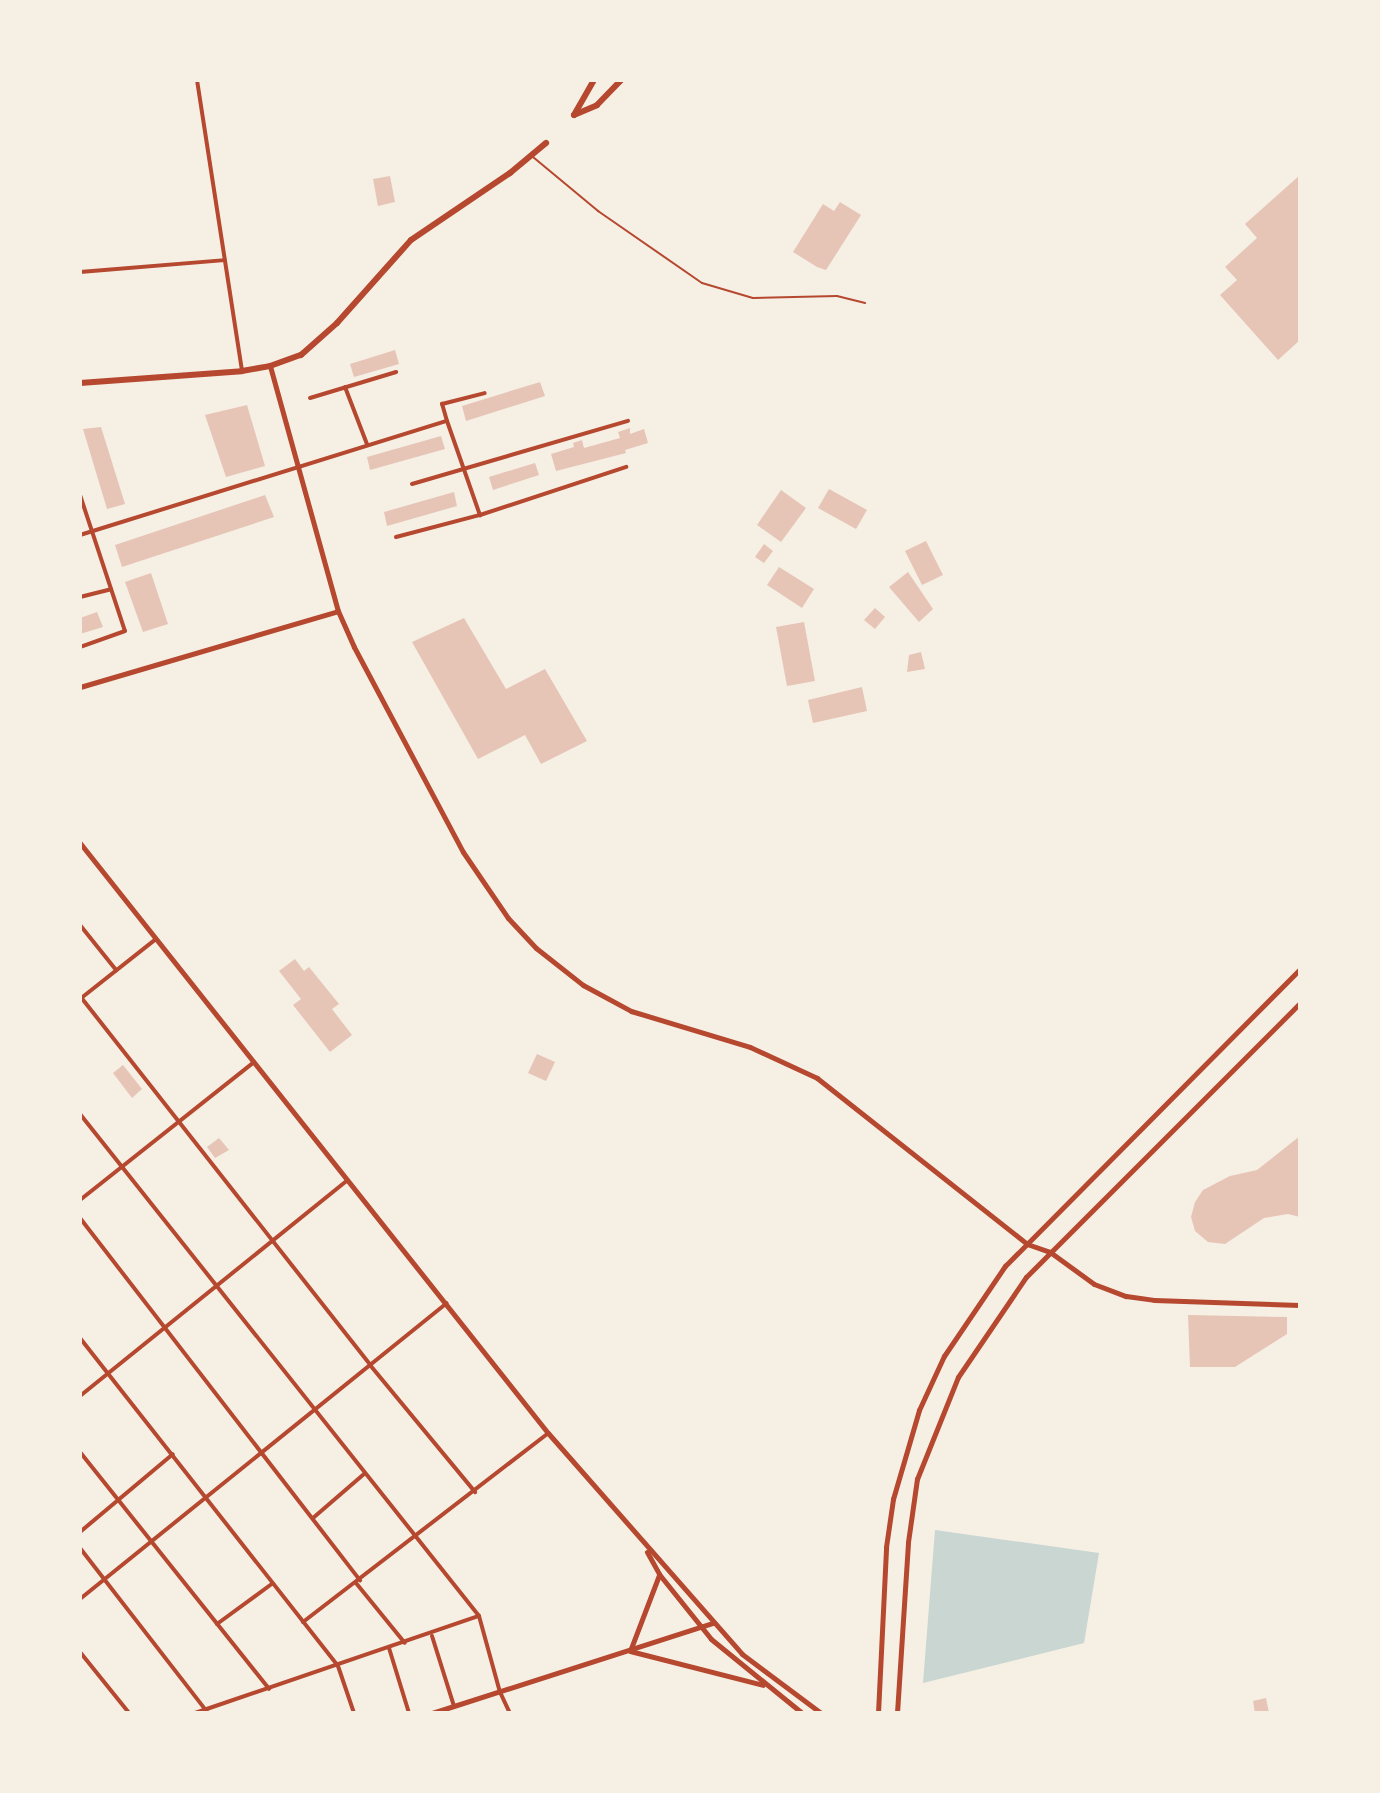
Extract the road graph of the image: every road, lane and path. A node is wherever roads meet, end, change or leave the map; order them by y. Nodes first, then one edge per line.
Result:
1 (197, 80) edge
2 (594, 80) edge
3 (621, 80) edge
4 (546, 143) dead end
5 (532, 156) junction
6 (225, 260) junction
7 (80, 272) edge
8 (865, 303) dead end
9 (270, 366) junction
10 (242, 371) junction
11 (396, 372) dead end
12 (80, 383) edge
13 (345, 387) junction
14 (485, 393) dead end
15 (310, 398) dead end
16 (447, 421) junction
17 (628, 421) dead end
18 (367, 444) junction
19 (299, 464) junction
20 (626, 467) dead end
21 (464, 470) junction
22 (412, 484) dead end
23 (80, 495) edge
24 (480, 515) junction
25 (92, 531) junction
26 (80, 535) edge
27 (396, 537) dead end
28 (111, 589) junction
29 (80, 597) edge
30 (338, 611) junction
31 (80, 647) edge
32 (80, 687) edge
33 (80, 843) edge
34 (80, 925) edge
35 (156, 939) junction
36 (1300, 969) edge
37 (116, 970) junction
38 (81, 998) edge
39 (1300, 1003) edge
40 (254, 1062) junction
41 (80, 1114) edge
42 (180, 1121) junction
43 (121, 1167) junction
44 (348, 1180) junction
45 (80, 1200) edge
46 (80, 1218) edge
47 (273, 1241) junction
48 (1027, 1244) junction
49 (1050, 1252) junction
50 (216, 1287) junction
51 (447, 1303) junction
52 (1300, 1305) edge
53 (165, 1327) junction
54 (80, 1338) edge
55 (370, 1365) junction
56 (108, 1373) junction
57 (80, 1396) edge
58 (313, 1411) junction
59 (548, 1433) junction
60 (80, 1452) edge
61 (263, 1452) junction
62 (173, 1454) junction
63 (364, 1474) junction
64 (475, 1492) junction
65 (207, 1497) junction
66 (117, 1499) junction
67 (313, 1518) junction
68 (80, 1532) edge
69 (414, 1535) junction
70 (641, 1541) junction
71 (151, 1542) junction
72 (80, 1548) edge
73 (659, 1574) junction
74 (105, 1579) junction
75 (358, 1582) junction
76 (273, 1583) junction
77 (80, 1599) edge
78 (479, 1616) junction
79 (303, 1622) junction
80 (713, 1623) junction
81 (217, 1624) junction
82 (702, 1629) junction
83 (432, 1635) junction
84 (405, 1643) junction
85 (389, 1648) junction
86 (630, 1651) junction
87 (80, 1652) edge
88 (338, 1666) junction
89 (768, 1686) junction
90 (269, 1689) junction
91 (500, 1692) junction
92 (454, 1706) junction
93 (207, 1711) edge
94 (129, 1713) edge
95 (195, 1713) edge
96 (354, 1713) edge
97 (409, 1713) edge
98 (432, 1713) edge
99 (510, 1713) edge
100 (802, 1713) edge
101 (821, 1713) edge
102 (878, 1713) edge
103 (897, 1713) edge

1 - 6 street
2 - 3 main road
4 - 5 main road
5 - 8 lane
5 - 9 main road
6 - 7 street
6 - 10 street
9 - 10 main road
9 - 19 street
10 - 12 main road
11 - 13 street
13 - 15 street
13 - 18 street
14 - 16 street
16 - 18 street
16 - 21 street
17 - 21 street
18 - 19 street
19 - 25 street
19 - 30 street
20 - 24 street
21 - 22 street
21 - 24 street
23 - 25 street
24 - 27 street
25 - 26 street
25 - 28 street
28 - 29 street
28 - 31 street
30 - 32 street
30 - 48 street
33 - 35 street
34 - 37 street
35 - 37 street
35 - 40 street
36 - 48 street
37 - 38 street
38 - 42 street
39 - 49 street
40 - 42 street
40 - 44 street
41 - 43 street
42 - 43 street
42 - 47 street
43 - 45 street
43 - 50 street
44 - 47 street
44 - 51 street
46 - 53 street
47 - 50 street
47 - 55 street
48 - 49 street
48 - 102 street
49 - 52 street
49 - 103 street
50 - 53 street
50 - 58 street
51 - 55 street
51 - 59 street
53 - 56 street
53 - 61 street
54 - 56 street
55 - 58 street
55 - 64 street
56 - 57 street
56 - 62 street
58 - 61 street
58 - 63 street
59 - 64 street
59 - 70 street
60 - 66 street
61 - 65 street
61 - 67 street
62 - 65 street
62 - 66 street
63 - 67 street
63 - 69 street
64 - 69 street
65 - 71 street
65 - 76 street
66 - 68 street
66 - 71 street
67 - 75 street
69 - 75 street
69 - 78 street
70 - 73 street
70 - 80 street
71 - 74 street
71 - 81 street
72 - 74 street
73 - 82 street
73 - 86 street
74 - 77 street
74 - 93 street
75 - 79 street
75 - 84 street
76 - 79 street
76 - 81 street
78 - 83 street
78 - 91 street
79 - 88 street
80 - 82 street
80 - 101 street
81 - 90 street
82 - 86 street
82 - 89 street
83 - 84 street
83 - 92 street
84 - 85 street
85 - 88 street
85 - 97 street
86 - 89 street
86 - 91 street
87 - 94 street
88 - 90 street
88 - 96 street
89 - 100 street
90 - 93 street
91 - 92 street
91 - 99 street
92 - 98 street
93 - 95 street

